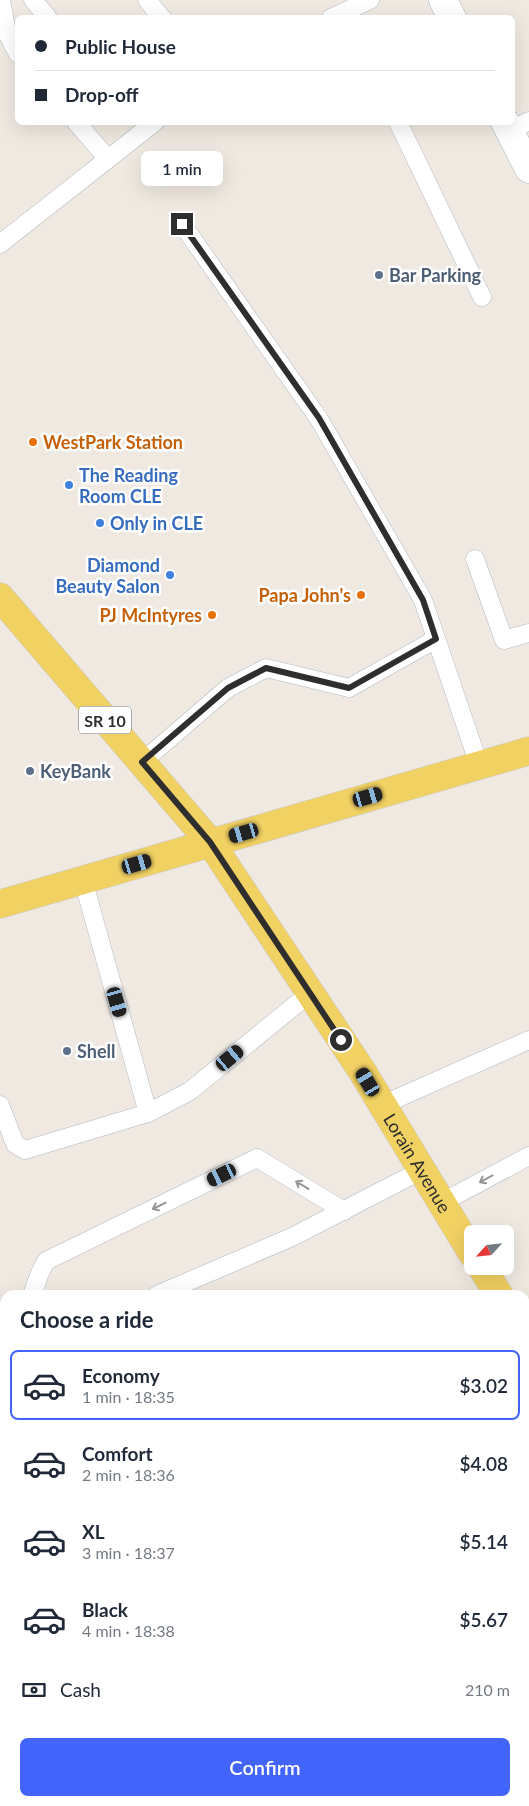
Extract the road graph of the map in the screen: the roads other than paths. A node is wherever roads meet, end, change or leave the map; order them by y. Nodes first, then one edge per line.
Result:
1 (1, 0) edge
2 (33, 0) edge
3 (147, 0) edge
4 (370, 0) edge
5 (443, 0) edge
6 (46, 15) edge
7 (160, 15) edge
8 (341, 15) edge
9 (450, 15) edge
10 (15, 48) edge
11 (79, 125) edge
12 (148, 125) edge
13 (399, 125) edge
14 (514, 125) edge
15 (108, 159) junction
16 (529, 169) edge
17 (182, 224) dead end
18 (0, 244) edge
19 (482, 297) dead end
20 (475, 559) dead end
21 (0, 597) edge
22 (529, 633) edge
23 (436, 639) junction
24 (529, 751) edge
25 (142, 762) junction
26 (479, 765) junction
27 (210, 842) junction
28 (83, 880) junction
29 (0, 904) edge
30 (310, 993) junction
31 (529, 1040) edge
32 (0, 1105) edge
33 (382, 1105) junction
34 (148, 1113) junction
35 (529, 1156) edge
36 (422, 1170) junction
37 (441, 1203) junction
38 (344, 1211) junction
39 (464, 1240) edge
40 (486, 1275) edge
41 (34, 1290) edge
42 (169, 1290) edge
43 (495, 1290) edge

1 - 10 lane
2 - 6 lane
3 - 7 lane
4 - 8 lane
5 - 9 street
11 - 15 lane
12 - 15 lane
13 - 19 lane
14 - 16 street
15 - 18 lane
17 - 23 lane
20 - 22 lane
21 - 25 main road, Lorain Avenue / SR 10
23 - 25 lane
23 - 26 lane
24 - 26 main road
25 - 27 main road, Lorain Avenue / SR 10
26 - 27 main road
27 - 28 main road
27 - 30 main road, Lorain Avenue / SR 10
28 - 29 main road
28 - 34 lane
30 - 33 main road, Lorain Avenue / SR 10
30 - 34 lane
31 - 33 lane
32 - 34 lane
33 - 36 main road, Lorain Avenue / SR 10
35 -> 37 lane
36 - 37 main road, Lorain Avenue / SR 10
36 - 38 lane
37 - 39 main road, Lorain Avenue / SR 10
38 -> 41 lane
38 - 42 lane
40 - 43 main road

